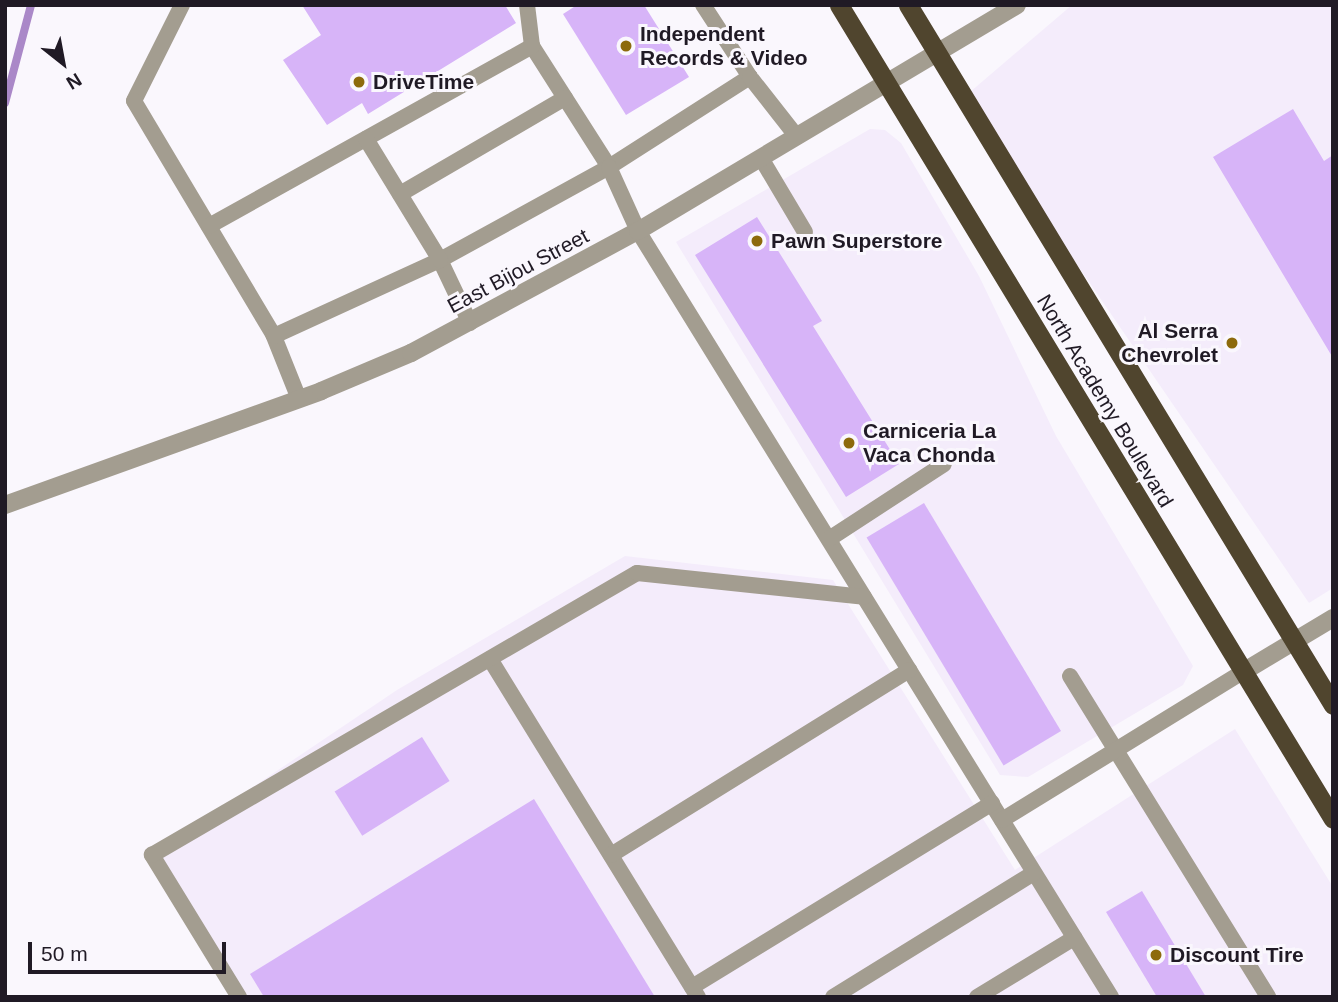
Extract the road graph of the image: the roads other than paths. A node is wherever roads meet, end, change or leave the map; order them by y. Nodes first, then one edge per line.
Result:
1 (182, 5) edge
2 (527, 5) edge
3 (703, 5) edge
4 (839, 5) edge
5 (908, 5) edge
6 (1017, 5) edge
7 (532, 46) junction
8 (937, 53) junction
9 (750, 77) junction
10 (887, 84) junction
11 (565, 98) junction
12 (797, 137) junction
13 (366, 139) junction
14 (761, 158) junction
15 (609, 167) junction
16 (400, 194) junction
17 (209, 226) junction
18 (638, 231) junction
19 (805, 232) dead end
20 (440, 260) junction
21 (470, 323) junction
22 (274, 336) junction
23 (299, 399) junction
24 (944, 464) dead end
25 (5, 505) edge
26 (829, 539) junction
27 (864, 597) junction
28 (1333, 618) edge
29 (1294, 642) junction
30 (491, 659) junction
31 (909, 670) junction
32 (1243, 673) junction
33 (1070, 676) dead end
34 (1333, 705) edge
35 (1115, 751) junction
36 (992, 803) junction
37 (1333, 819) edge
38 (1002, 820) junction
39 (611, 855) junction
40 (1034, 873) junction
41 (1074, 938) junction
42 (695, 992) edge
43 (239, 997) edge
44 (833, 997) edge
45 (977, 997) edge
46 (1111, 997) edge
47 (1268, 997) edge

1 - 17 lane
2 - 7 lane
3 - 9 lane
4 - 10 highway, North Academy Boulevard
5 - 8 highway, North Academy Boulevard
6 - 8 street, East Bijou Street
7 - 11 lane
7 - 13 lane
8 - 10 street, East Bijou Street
8 - 29 highway, North Academy Boulevard
9 - 12 lane
9 - 15 lane
10 - 12 street, East Bijou Street
10 - 32 highway, North Academy Boulevard
11 - 15 lane
11 - 16 lane
12 - 14 street, East Bijou Street
13 - 16 lane
13 - 17 lane
14 - 18 street, East Bijou Street
14 - 19 lane
15 - 18 lane
15 - 20 lane
16 - 20 lane
17 - 22 lane
18 - 21 street, East Bijou Street
18 - 26 lane
20 - 21 lane
20 - 22 lane
21 - 23 street, East Bijou Street
22 - 23 lane
23 - 25 street, East Bijou Street
24 - 26 lane
26 - 27 lane
27 - 30 lane
27 - 31 lane
28 - 29 street
29 - 32 street
29 - 34 highway, North Academy Boulevard
30 - 39 lane
30 - 43 lane
31 - 36 lane
31 - 39 lane
32 - 35 lane
32 - 37 highway, North Academy Boulevard
33 - 35 lane
35 - 38 lane
35 - 47 lane
36 - 38 lane
36 - 42 lane
38 - 40 lane
39 - 42 lane
40 - 41 lane
40 - 44 lane
41 - 45 lane
41 - 46 lane

